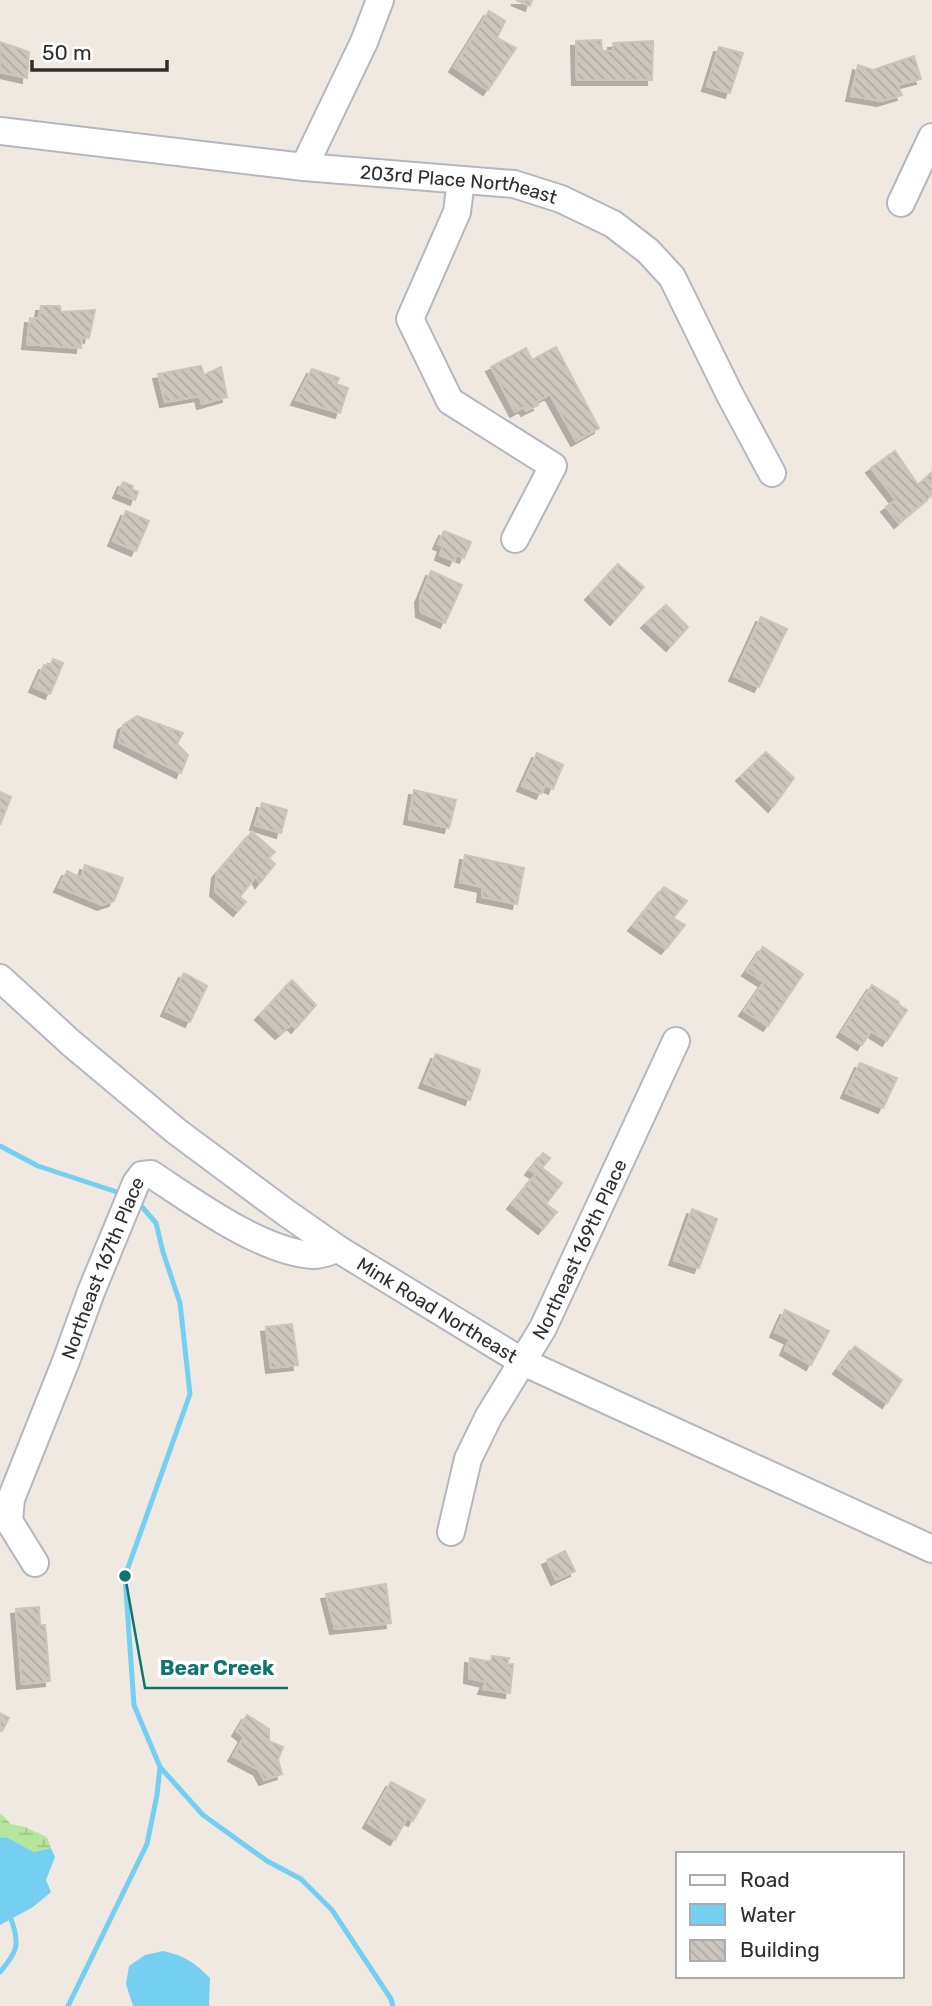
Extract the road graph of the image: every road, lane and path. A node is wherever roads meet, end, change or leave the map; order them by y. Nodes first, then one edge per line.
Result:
1 (380, 0) edge
2 (0, 131) edge
3 (932, 137) edge
4 (304, 167) junction
5 (461, 181) junction
6 (901, 203) dead end
7 (772, 473) dead end
8 (515, 539) dead end
9 (0, 978) edge
10 (676, 1041) dead end
11 (338, 1249) junction
12 (523, 1362) junction
13 (451, 1532) dead end
14 (932, 1549) edge
15 (35, 1563) dead end

1 - 4 street
2 - 4 street, 203rd Place Northeast
3 - 6 street
4 - 5 street, 203rd Place Northeast
5 - 7 street, 203rd Place Northeast
5 - 8 street
9 - 11 street, Mink Road Northeast
10 - 12 street, Northeast 169th Place
11 - 12 street, Mink Road Northeast
11 - 15 street, Northeast 167th Place
12 - 13 street, Northeast 169th Place
12 - 14 street, Mink Road Northeast

